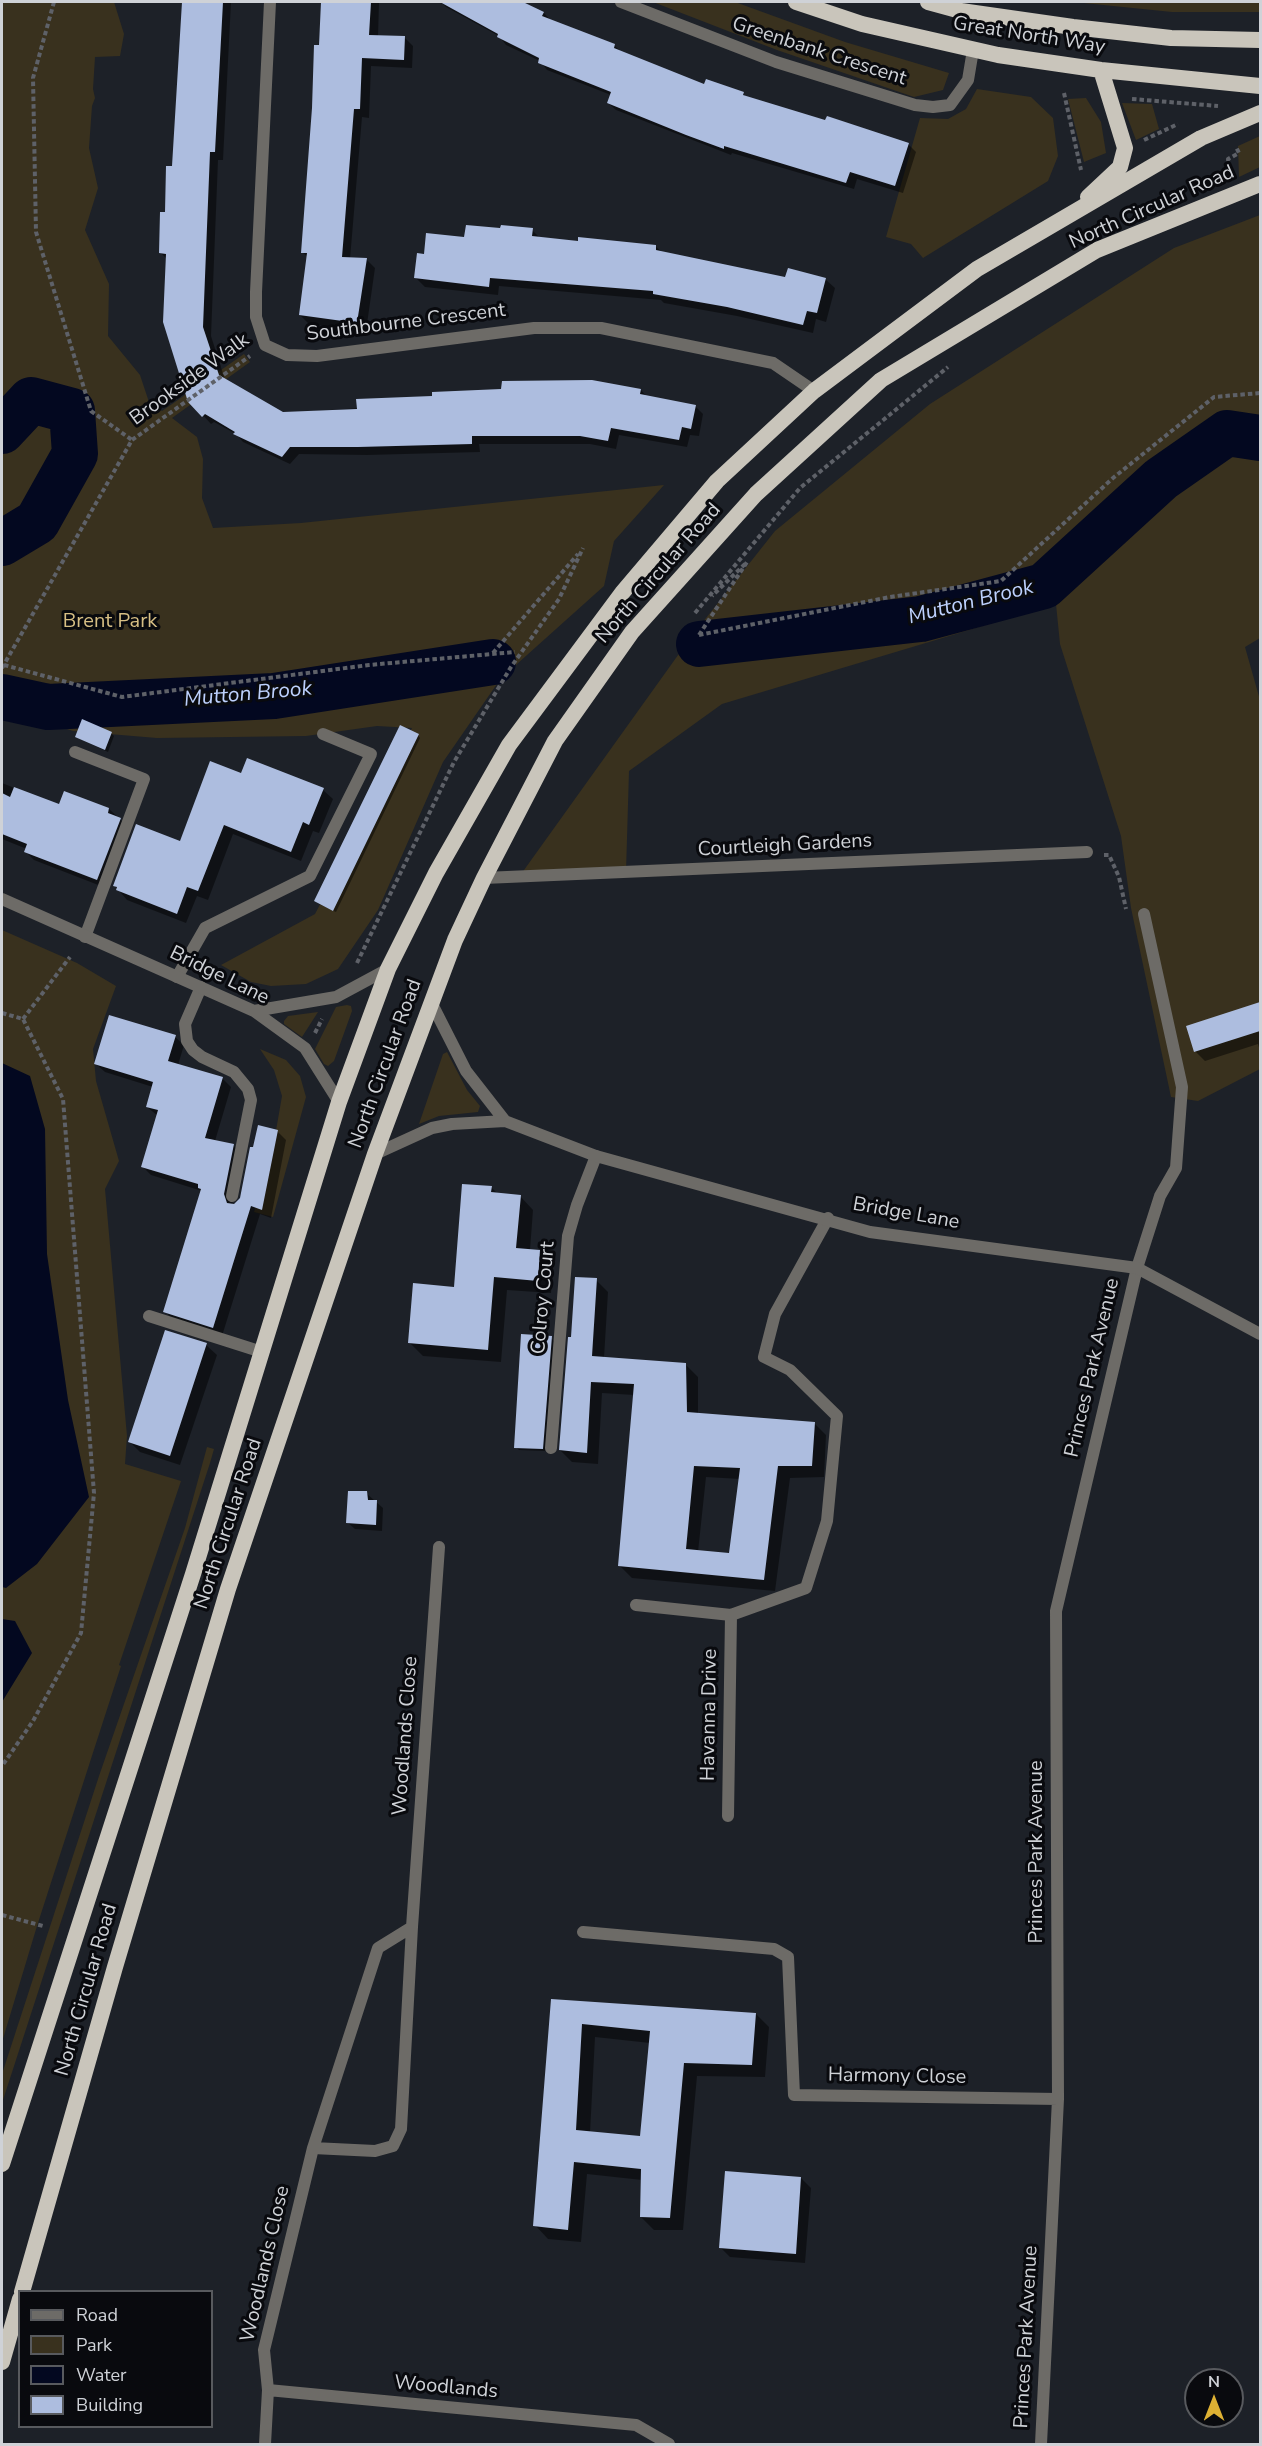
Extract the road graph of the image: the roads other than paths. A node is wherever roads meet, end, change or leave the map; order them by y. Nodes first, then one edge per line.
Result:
1 (270, 2) edge
2 (621, 2) edge
3 (796, 2) edge
4 (928, 2) edge
5 (1260, 40) edge
6 (973, 50) junction
7 (1101, 70) junction
8 (1260, 86) edge
9 (1260, 113) edge
10 (1260, 183) edge
11 (1068, 217) junction
12 (814, 391) junction
13 (323, 734) dead end
14 (75, 752) dead end
15 (1087, 852) road end
16 (484, 878) junction
17 (2, 899) edge
18 (1144, 914) dead end
19 (85, 937) junction
20 (388, 969) junction
21 (177, 977) junction
22 (201, 987) junction
23 (431, 1002) junction
24 (254, 1011) junction
25 (339, 1102) junction
26 (505, 1121) junction
27 (375, 1154) junction
28 (596, 1156) junction
29 (232, 1196) dead end
30 (828, 1218) junction
31 (1137, 1268) junction
32 (148, 1316) dead end
33 (1260, 1334) edge
34 (262, 1352) junction
35 (551, 1448) dead end
36 (439, 1547) dead end
37 (636, 1605) dead end
38 (731, 1615) junction
39 (728, 1816) dead end
40 (412, 1927) junction
41 (583, 1932) dead end
42 (1058, 2099) junction
43 (313, 2148) junction
44 (2, 2163) edge
45 (23, 2290) edge
46 (18, 2306) edge
47 (2, 2362) edge
48 (268, 2390) junction
49 (265, 2445) edge
50 (669, 2445) edge
51 (1041, 2445) edge

1 - 12 street, Southbourne Crescent
2 - 6 street, Greenbank Crescent
3 - 6 highway, Great North Way
4 - 5 highway, Great North Way
6 - 7 highway, Great North Way
7 - 8 highway, Great North Way
7 - 11 highway
9 - 11 highway, North Circular Road
10 - 16 highway, North Circular Road
11 - 12 highway, North Circular Road
12 - 20 highway, North Circular Road
13 - 21 street
14 - 19 street
15 - 16 street, Courtleigh Gardens
16 - 23 highway, North Circular Road
17 - 19 street, Bridge Lane
18 - 31 street, Princes Park Avenue
19 - 21 street, Bridge Lane
20 - 24 street
20 - 25 highway, North Circular Road
21 - 22 street, Bridge Lane
22 - 24 street, Bridge Lane
22 - 29 street
23 - 26 street
23 - 27 highway, North Circular Road
24 - 25 street, Bridge Lane
25 - 34 highway, North Circular Road
26 - 27 street, Bridge Lane
26 - 28 street, Bridge Lane
27 - 45 highway, North Circular Road
28 - 30 street, Bridge Lane
28 - 35 street, Colroy Court
30 - 31 street, Bridge Lane
30 - 38 street
31 - 33 street, Bridge Lane
31 - 42 street, Princes Park Avenue
32 - 34 street
34 - 44 highway, North Circular Road
36 - 40 street, Woodlands Close
37 - 38 street
38 - 39 street, Havanna Drive
40 - 43 street, Woodlands Close
40 - 43 street, Woodlands Close
41 - 42 street, Harmony Close
42 - 51 street, Princes Park Avenue
43 - 48 street, Woodlands Close
46 - 47 highway
48 - 49 street
48 - 50 street, Woodlands

